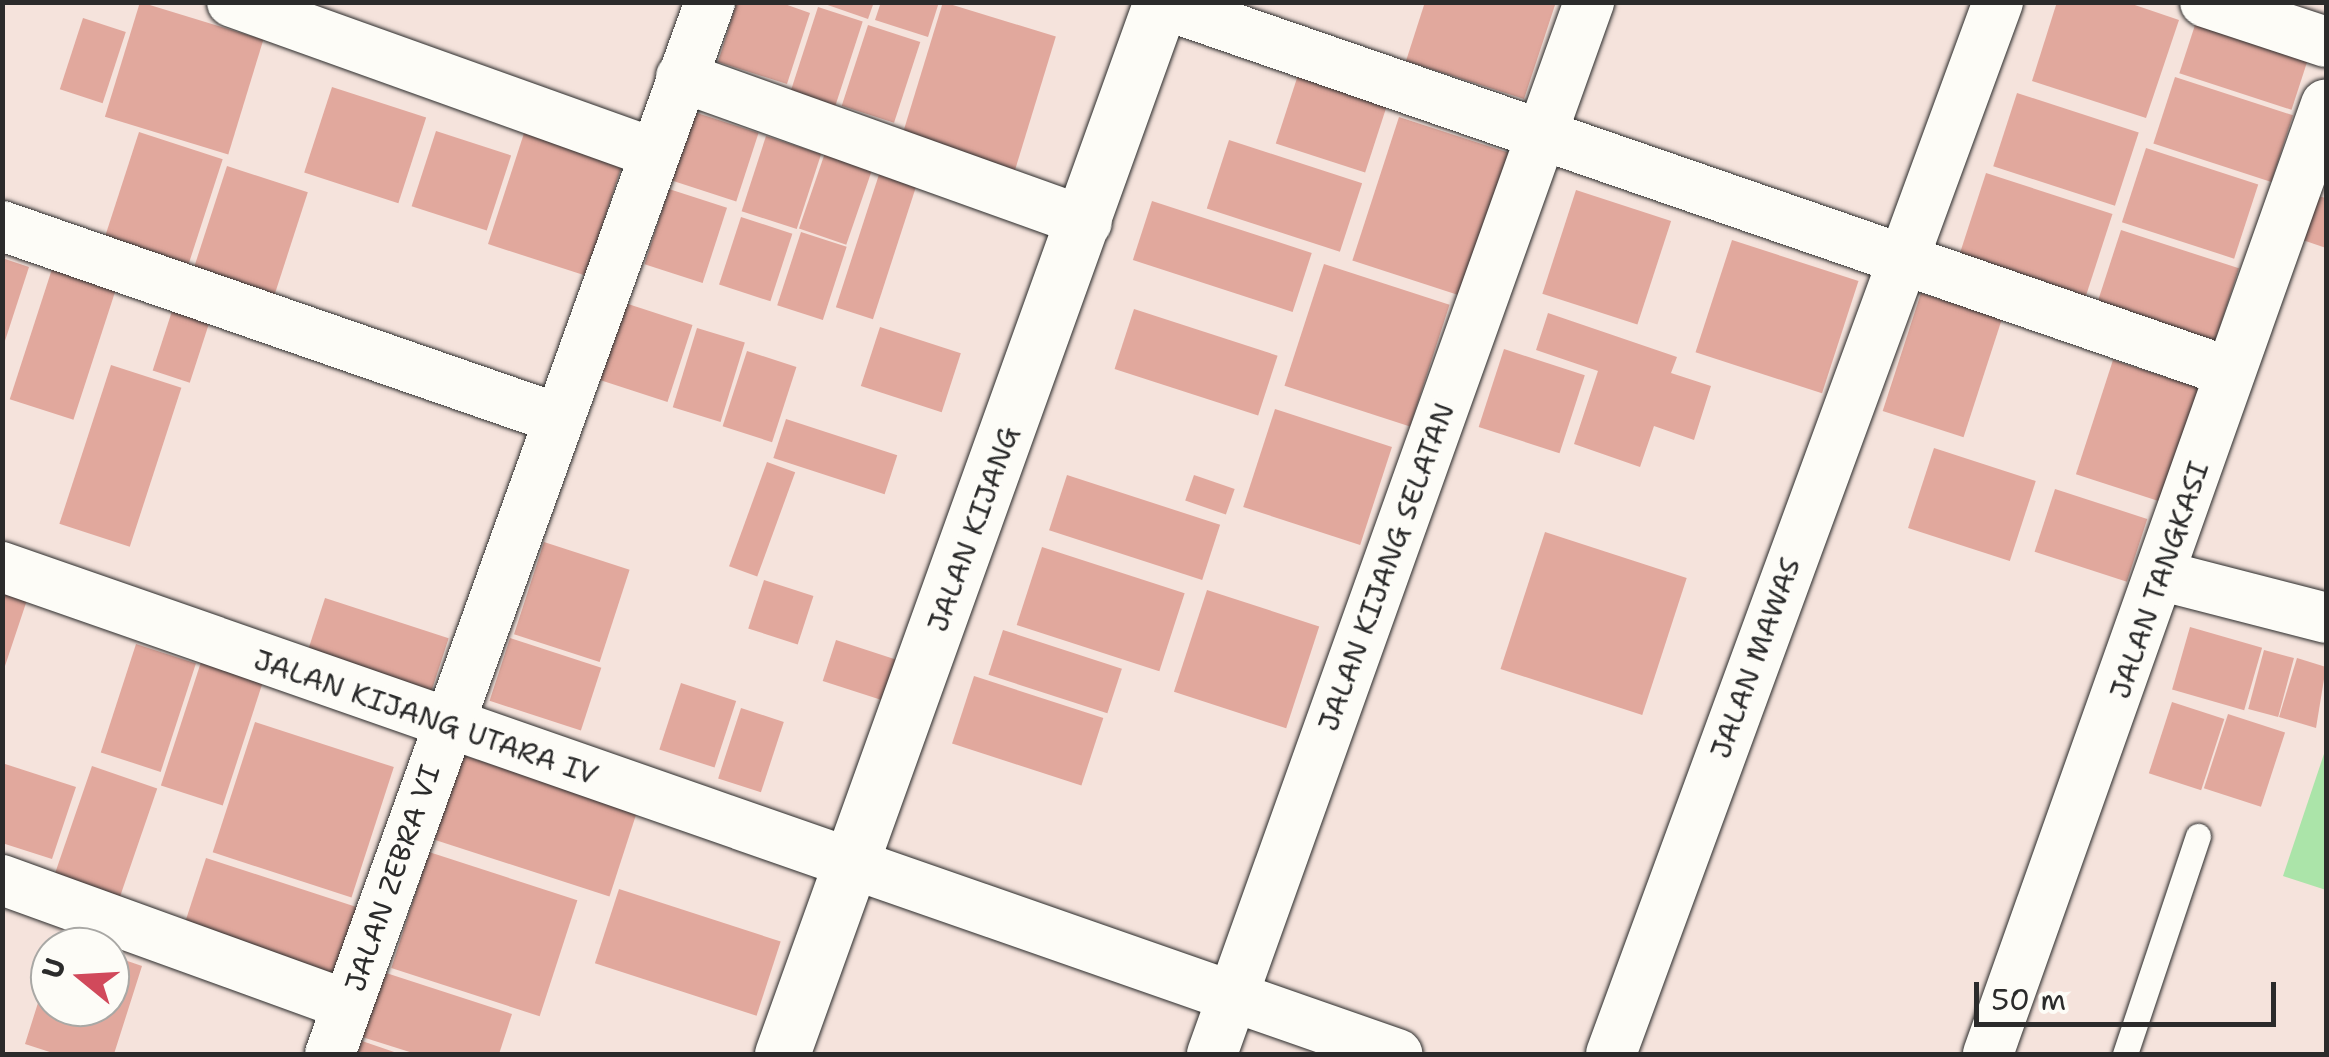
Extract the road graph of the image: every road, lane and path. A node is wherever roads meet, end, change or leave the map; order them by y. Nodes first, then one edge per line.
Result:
1 (232, 2) edge
2 (710, 2) edge
3 (1589, 2) edge
4 (1998, 2) edge
5 (2205, 2) edge
6 (1159, 3) edge
7 (2326, 42) edge
8 (681, 77) junction
9 (2326, 104) edge
10 (1541, 132) junction
11 (654, 152) junction
12 (2315, 178) edge
13 (1086, 222) junction
14 (2, 226) edge
15 (1899, 261) junction
16 (2230, 372) junction
17 (556, 418) junction
18 (2, 568) edge
19 (2163, 576) junction
20 (2326, 618) edge
21 (446, 724) junction
22 (2198, 836) dead end
23 (850, 864) junction
24 (2, 880) edge
25 (1232, 1001) junction
26 (348, 1005) junction
27 (330, 1054) edge
28 (782, 1054) edge
29 (1212, 1054) edge
30 (1397, 1054) edge
31 (1611, 1054) edge
32 (1988, 1054) edge
33 (2125, 1054) edge

1 - 11 street
2 - 8 street, JALAN ZEBRA VI
3 - 10 street, JALAN KIJANG SELATAN
4 - 15 street, JALAN MAWAS
5 - 7 street
6 - 10 street
6 - 13 street, JALAN KIJANG
8 - 11 street, JALAN ZEBRA VI
8 - 13 street
9 - 12 street, JALAN TANGKASI
10 - 15 street
10 - 25 street, JALAN KIJANG SELATAN
11 - 17 street, JALAN ZEBRA VI
12 - 16 street, JALAN TANGKASI
13 - 23 street, JALAN KIJANG
14 - 17 street
15 - 16 street
15 - 31 street, JALAN MAWAS
16 - 19 street, JALAN TANGKASI
17 - 21 street, JALAN ZEBRA VI
18 - 21 street, JALAN KIJANG UTARA IV
19 - 20 street
19 - 32 street, JALAN TANGKASI
21 - 23 street, JALAN KIJANG UTARA IV
21 - 26 street, JALAN ZEBRA VI
22 - 33 lane
23 - 25 street
23 - 28 street, JALAN KIJANG
24 - 26 street
25 - 29 street, JALAN KIJANG SELATAN
25 - 30 street
26 - 27 street, JALAN ZEBRA VI

